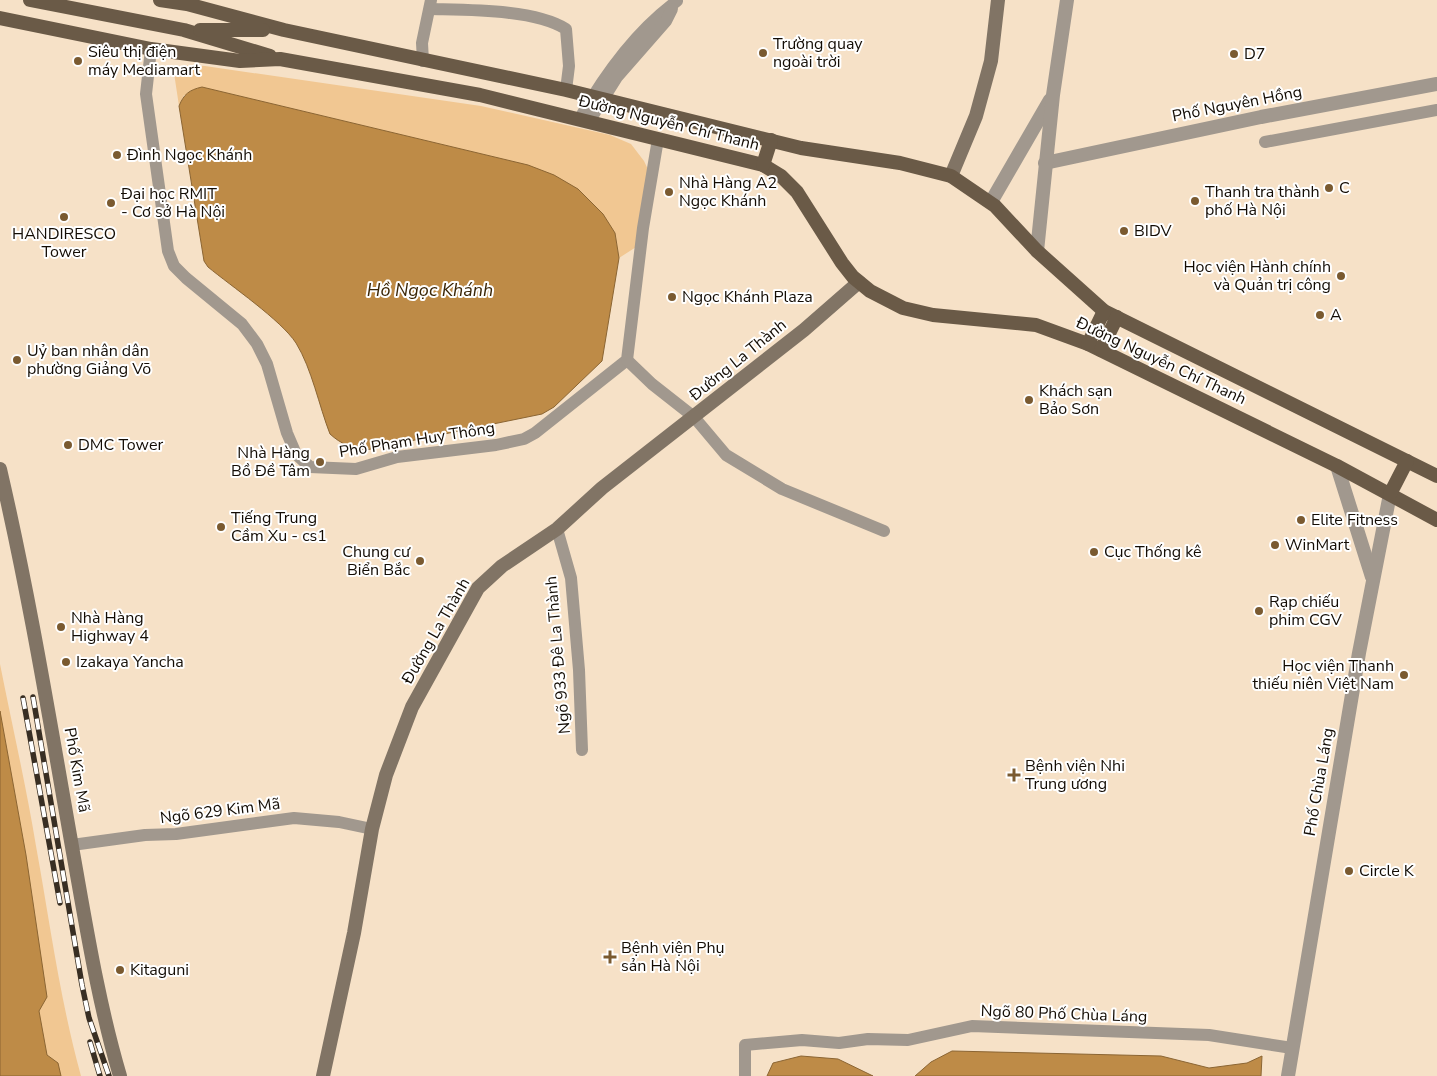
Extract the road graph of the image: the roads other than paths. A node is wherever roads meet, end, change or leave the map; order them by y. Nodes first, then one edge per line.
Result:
1 (30, 0) edge
2 (160, 0) edge
3 (677, 0) edge
4 (998, 0) edge
5 (1067, 0) edge
6 (430, 4) edge
7 (0, 18) edge
8 (184, 30) junction
9 (284, 30) junction
10 (151, 49) junction
11 (280, 59) junction
12 (423, 61) junction
13 (1437, 84) edge
14 (566, 90) junction
15 (1053, 95) junction
16 (598, 98) junction
17 (1437, 110) edge
18 (585, 119) junction
19 (658, 139) junction
20 (771, 140) junction
21 (1265, 142) dead end
22 (1045, 163) junction
23 (763, 165) junction
24 (951, 176) junction
25 (991, 202) junction
26 (1037, 251) junction
27 (859, 282) junction
28 (1110, 314) junction
29 (1094, 347) junction
30 (627, 360) junction
31 (694, 417) junction
32 (1407, 461) junction
33 (1338, 466) junction
34 (0, 469) edge
35 (1437, 476) edge
36 (1390, 494) junction
37 (1437, 520) edge
38 (557, 529) junction
39 (884, 531) dead end
40 (1372, 578) junction
41 (582, 750) dead end
42 (372, 829) junction
43 (72, 845) junction
44 (1292, 1048) junction
45 (120, 1076) edge
46 (323, 1076) edge
47 (744, 1076) edge
48 (1288, 1076) edge

1 - 8 main road
2 - 9 main road, Đường Nguyễn Chí Thanh
3 - 16 street
4 - 24 main road
5 - 15 street
6 - 12 street
6 - 14 street
7 - 10 main road, Đường Nguyễn Chí Thanh
8 - 9 main road
8 - 11 main road
9 - 12 main road, Đường Nguyễn Chí Thanh
10 - 11 main road, Đường Nguyễn Chí Thanh
10 - 30 street, Phố Phạm Huy Thông
11 - 18 main road, Đường Nguyễn Chí Thanh
12 - 14 main road, Đường Nguyễn Chí Thanh
13 - 22 street, Phố Nguyên Hồng
14 - 16 main road, Đường Nguyễn Chí Thanh
15 - 22 street
15 - 25 street
16 - 18 street
16 - 20 main road, Đường Nguyễn Chí Thanh
17 - 21 street
18 - 19 main road, Đường Nguyễn Chí Thanh
19 - 23 main road, Đường Nguyễn Chí Thanh
19 - 30 street
20 - 23 main road
20 - 24 main road, Đường Nguyễn Chí Thanh
22 - 26 street
23 - 27 main road, Đường Nguyễn Chí Thanh
24 - 25 main road, Đường Nguyễn Chí Thanh
25 - 26 main road, Đường Nguyễn Chí Thanh
26 - 28 main road, Đường Nguyễn Chí Thanh
27 - 29 main road, Đường Nguyễn Chí Thanh
27 - 31 main road, Đường La Thành
28 - 29 main road
28 - 32 main road, Đường Nguyễn Chí Thanh
29 - 33 main road, Đường Nguyễn Chí Thanh
30 - 31 street
31 - 38 main road, Đường La Thành
31 - 39 street
32 - 35 main road, Đường Nguyễn Chí Thanh
32 - 36 main road
33 - 36 main road, Đường Nguyễn Chí Thanh
33 - 40 street
34 - 43 main road, Phố Kim Mã
36 - 37 main road, Đường Nguyễn Chí Thanh
36 - 40 street, Phố Chùa Láng
38 - 41 street, Ngõ 933 Đê La Thành
38 - 42 main road, Đường La Thành
40 - 44 street, Phố Chùa Láng
42 - 43 street, Ngõ 629 Kim Mã
42 - 46 main road, Đường La Thành
43 - 45 main road, Phố Kim Mã
44 - 47 street, Ngõ 80 Phố Chùa Láng
44 - 48 street, Phố Chùa Láng

